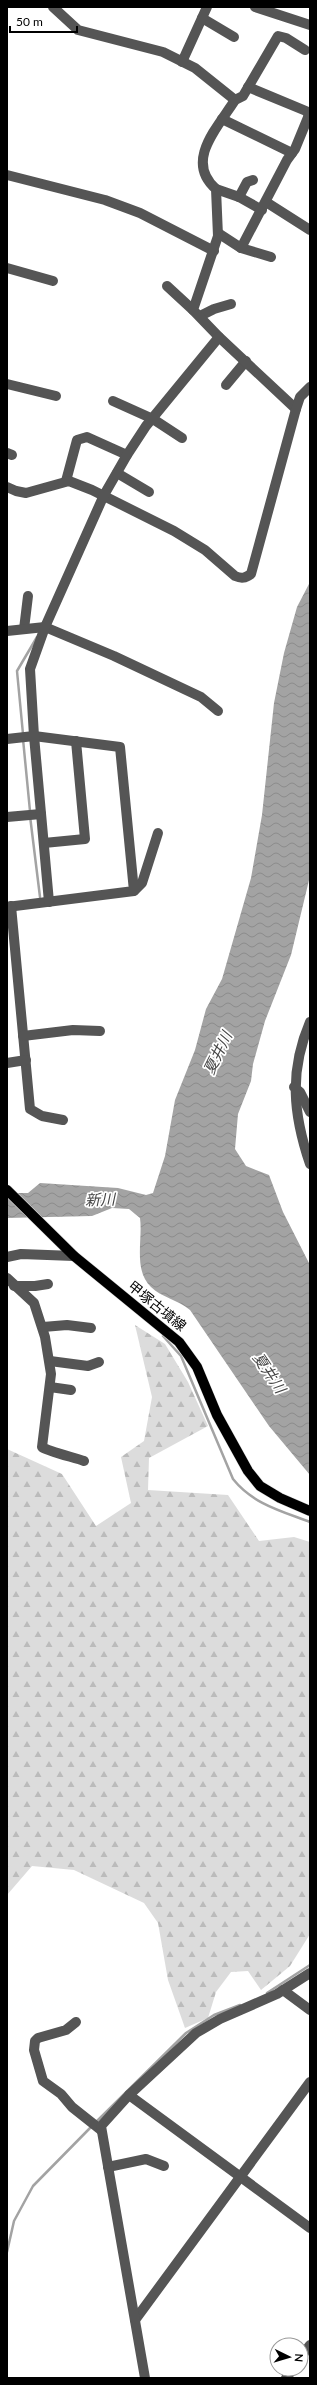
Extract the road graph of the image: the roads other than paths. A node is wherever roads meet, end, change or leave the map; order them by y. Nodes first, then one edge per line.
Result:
1 (53, 7) edge
2 (207, 7) edge
3 (255, 7) edge
4 (202, 18) junction
5 (310, 25) edge
6 (234, 37) dead end
7 (305, 50) dead end
8 (182, 62) junction
9 (248, 87) junction
10 (234, 100) junction
11 (310, 116) edge
12 (222, 119) junction
13 (292, 153) junction
14 (7, 175) edge
15 (253, 180) dead end
16 (216, 189) junction
17 (239, 198) junction
18 (264, 206) junction
19 (310, 230) edge
20 (218, 234) junction
21 (241, 248) junction
22 (214, 251) junction
23 (271, 257) dead end
24 (7, 268) edge
25 (53, 281) dead end
26 (167, 286) dead end
27 (231, 304) dead end
28 (196, 313) junction
29 (219, 337) junction
30 (246, 361) junction
31 (7, 384) edge
32 (226, 385) dead end
33 (310, 387) edge
34 (56, 396) dead end
35 (113, 401) dead end
36 (296, 409) junction
37 (153, 419) junction
38 (182, 438) dead end
39 (127, 455) junction
40 (117, 473) junction
41 (66, 481) junction
42 (7, 487) edge
43 (148, 492) dead end
44 (104, 495) junction
45 (28, 596) dead end
46 (45, 627) junction
47 (24, 629) junction
48 (7, 630) edge
49 (218, 711) dead end
50 (34, 736) junction
51 (7, 739) edge
52 (76, 741) junction
53 (41, 814) junction
54 (7, 817) edge
55 (158, 833) dead end
56 (44, 843) junction
57 (134, 891) junction
58 (49, 902) junction
59 (9, 907) edge
60 (310, 1022) edge
61 (100, 1031) dead end
62 (24, 1036) junction
63 (26, 1060) junction
64 (7, 1063) edge
65 (294, 1086) junction
66 (310, 1112) edge
67 (63, 1120) dead end
68 (310, 1164) edge
69 (7, 1190) edge
70 (74, 1256) junction
71 (7, 1257) edge
72 (10, 1282) edge
73 (48, 1284) dead end
74 (43, 1327) junction
75 (91, 1328) dead end
76 (50, 1361) junction
77 (99, 1362) dead end
78 (50, 1387) junction
79 (71, 1390) dead end
80 (84, 1462) dead end
81 (310, 1511) edge
82 (310, 1973) edge
83 (283, 1990) junction
84 (310, 2010) edge
85 (76, 2022) dead end
86 (310, 2082) edge
87 (129, 2096) junction
88 (97, 2127) junction
89 (164, 2166) dead end
90 (108, 2167) junction
91 (241, 2176) junction
92 (310, 2228) edge
93 (135, 2320) junction
94 (146, 2378) edge

1 - 8 street
2 - 4 street
3 - 5 street
4 - 6 street
4 - 8 street
7 - 9 street
8 - 10 street
9 - 10 street
9 - 11 street
10 - 12 street
11 - 13 street
12 - 13 street
12 - 16 street
13 - 18 street
14 - 22 street
15 - 17 street
16 - 17 street
16 - 20 street
17 - 18 street
18 - 19 street
18 - 21 street
20 - 21 street
20 - 22 street
21 - 23 street
22 - 28 street
24 - 25 street
26 - 28 street
27 - 28 street
28 - 29 street
29 - 30 street
29 - 37 street
30 - 32 street
30 - 36 street
31 - 34 street
33 - 36 street
35 - 37 street
36 - 44 street
37 - 38 street
37 - 39 street
39 - 40 street
39 - 41 street
40 - 43 street
40 - 44 street
41 - 42 street
41 - 44 street
44 - 46 street
45 - 47 street
46 - 47 street
46 - 49 street
46 - 50 street
47 - 48 street
50 - 51 street
50 - 52 street
50 - 53 street
52 - 56 street
52 - 57 street
53 - 54 street
53 - 56 street
55 - 57 street
56 - 58 street
57 - 58 street
58 - 59 street
59 - 62 street
60 - 65 street
61 - 62 street
62 - 63 street
63 - 64 street
63 - 67 street
65 - 66 street
65 - 68 street
69 - 70 main road, 甲塚古墳線
70 - 71 street
70 - 81 main road, 甲塚古墳線
72 - 73 street
72 - 74 street
74 - 75 street
74 - 76 street
76 - 77 street
76 - 78 street
78 - 79 street
78 - 80 street
82 - 83 street
83 - 84 street
83 - 87 street
85 - 88 street
86 - 91 street
87 - 88 street
87 - 91 street
88 - 90 street
89 - 90 street
90 - 93 street
91 - 92 street
91 - 93 street
93 - 94 street

